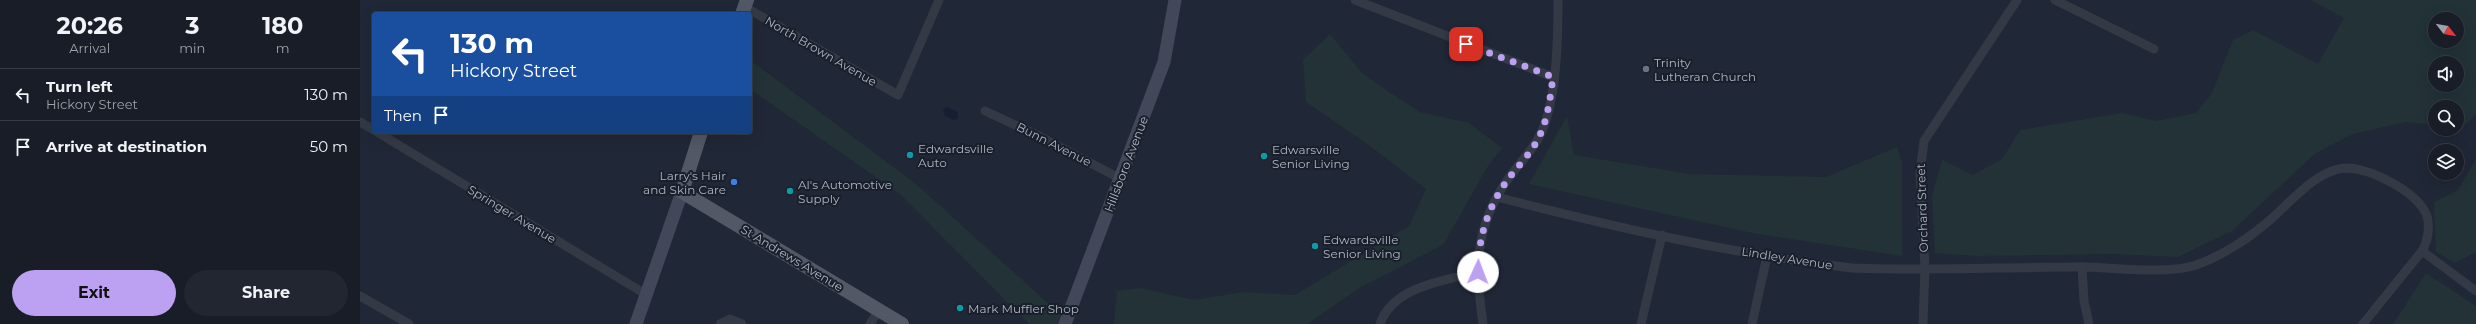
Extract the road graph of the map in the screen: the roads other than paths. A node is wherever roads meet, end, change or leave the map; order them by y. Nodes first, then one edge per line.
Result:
1 (939, 0) edge
2 (1175, 0) edge
3 (1355, 0) edge
4 (1558, 0) edge
5 (2017, 0) edge
6 (2055, 0) edge
7 (744, 7) edge
8 (2154, 49) dead end
9 (1553, 77) junction
10 (985, 110) dead end
11 (360, 122) edge
12 (372, 129) edge
13 (380, 134) edge
14 (700, 134) edge
15 (1121, 179) junction
16 (682, 192) junction
17 (1497, 197) junction
18 (1662, 235) junction
19 (2422, 251) junction
20 (1767, 256) junction
21 (2082, 267) junction
22 (1925, 268) junction
23 (1478, 272) junction
24 (2476, 291) edge
25 (647, 295) junction
26 (360, 296) edge
27 (878, 310) junction
28 (398, 321) edge
29 (409, 324) edge
30 (636, 324) edge
31 (720, 324) edge
32 (742, 324) edge
33 (870, 324) edge
34 (902, 324) edge
35 (1065, 324) edge
36 (1380, 324) edge
37 (1483, 324) edge
38 (1641, 324) edge
39 (1752, 324) edge
40 (1923, 324) edge
41 (2089, 324) edge
42 (2363, 324) edge

1 - 7 street, North Brown Avenue
2 - 15 street, Hillsboro Avenue
3 - 9 street
4 - 9 street
5 - 22 street, Orchard Street
6 - 8 street
9 - 17 street
10 - 15 street, Bunn Avenue
11 - 12 street
13 - 25 street, Springer Avenue
14 - 16 main road
15 - 35 street, Hillsboro Avenue
16 - 25 street
16 - 27 main road, St Andrews Avenue
17 - 18 street, Lindley Avenue
17 - 23 street
18 - 20 street, Lindley Avenue
18 - 38 street
19 - 21 street, Lindley Avenue
19 - 24 street
19 - 42 street
20 - 22 street, Lindley Avenue
20 - 39 street
21 - 22 street, Lindley Avenue
21 - 41 street
22 - 40 street, Orchard Street
23 - 36 street
23 - 37 street
25 - 30 street
26 - 28 street
27 - 33 street
27 - 34 main road, St Andrews Avenue
28 - 29 street
31 - 32 street

